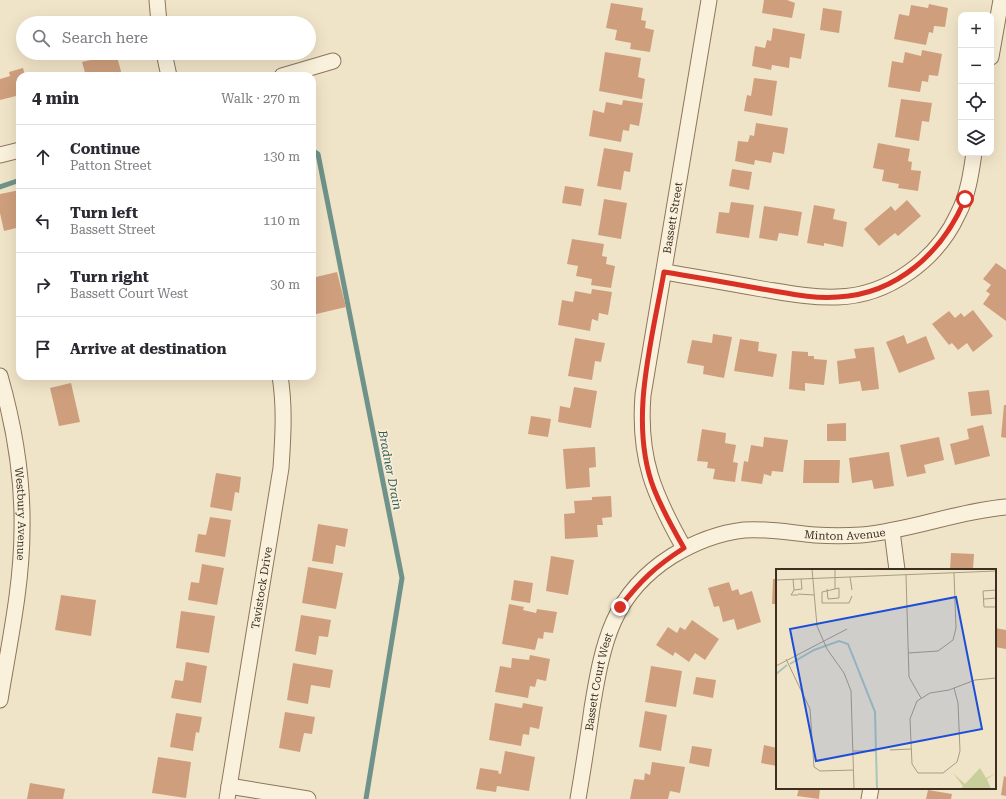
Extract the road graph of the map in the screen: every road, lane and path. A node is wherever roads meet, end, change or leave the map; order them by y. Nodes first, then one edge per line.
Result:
1 (157, 0) edge
2 (709, 0) edge
3 (1001, 0) edge
4 (158, 16) edge
5 (993, 48) edge
6 (166, 60) edge
7 (333, 61) dead end
8 (168, 72) edge
9 (296, 72) edge
10 (16, 151) edge
11 (0, 155) edge
12 (973, 156) edge
13 (664, 272) junction
14 (0, 376) edge
15 (281, 380) edge
16 (1006, 507) edge
17 (892, 531) junction
18 (684, 548) junction
19 (897, 569) edge
20 (0, 700) edge
21 (871, 789) edge
22 (228, 792) edge
23 (308, 799) edge
24 (578, 799) edge
25 (869, 799) edge

1 - 4 street
2 - 13 street, Bassett Street
3 - 5 street
6 - 8 street
7 - 9 street
10 - 11 street
12 - 13 street
13 - 18 street, Bassett Street
14 - 20 street, Westbury Avenue
15 - 22 street, Tavistock Drive
16 - 17 street, Minton Avenue
17 - 18 street, Minton Avenue
17 - 19 street
18 - 24 street, Bassett Court West
21 - 25 street
22 - 23 street

